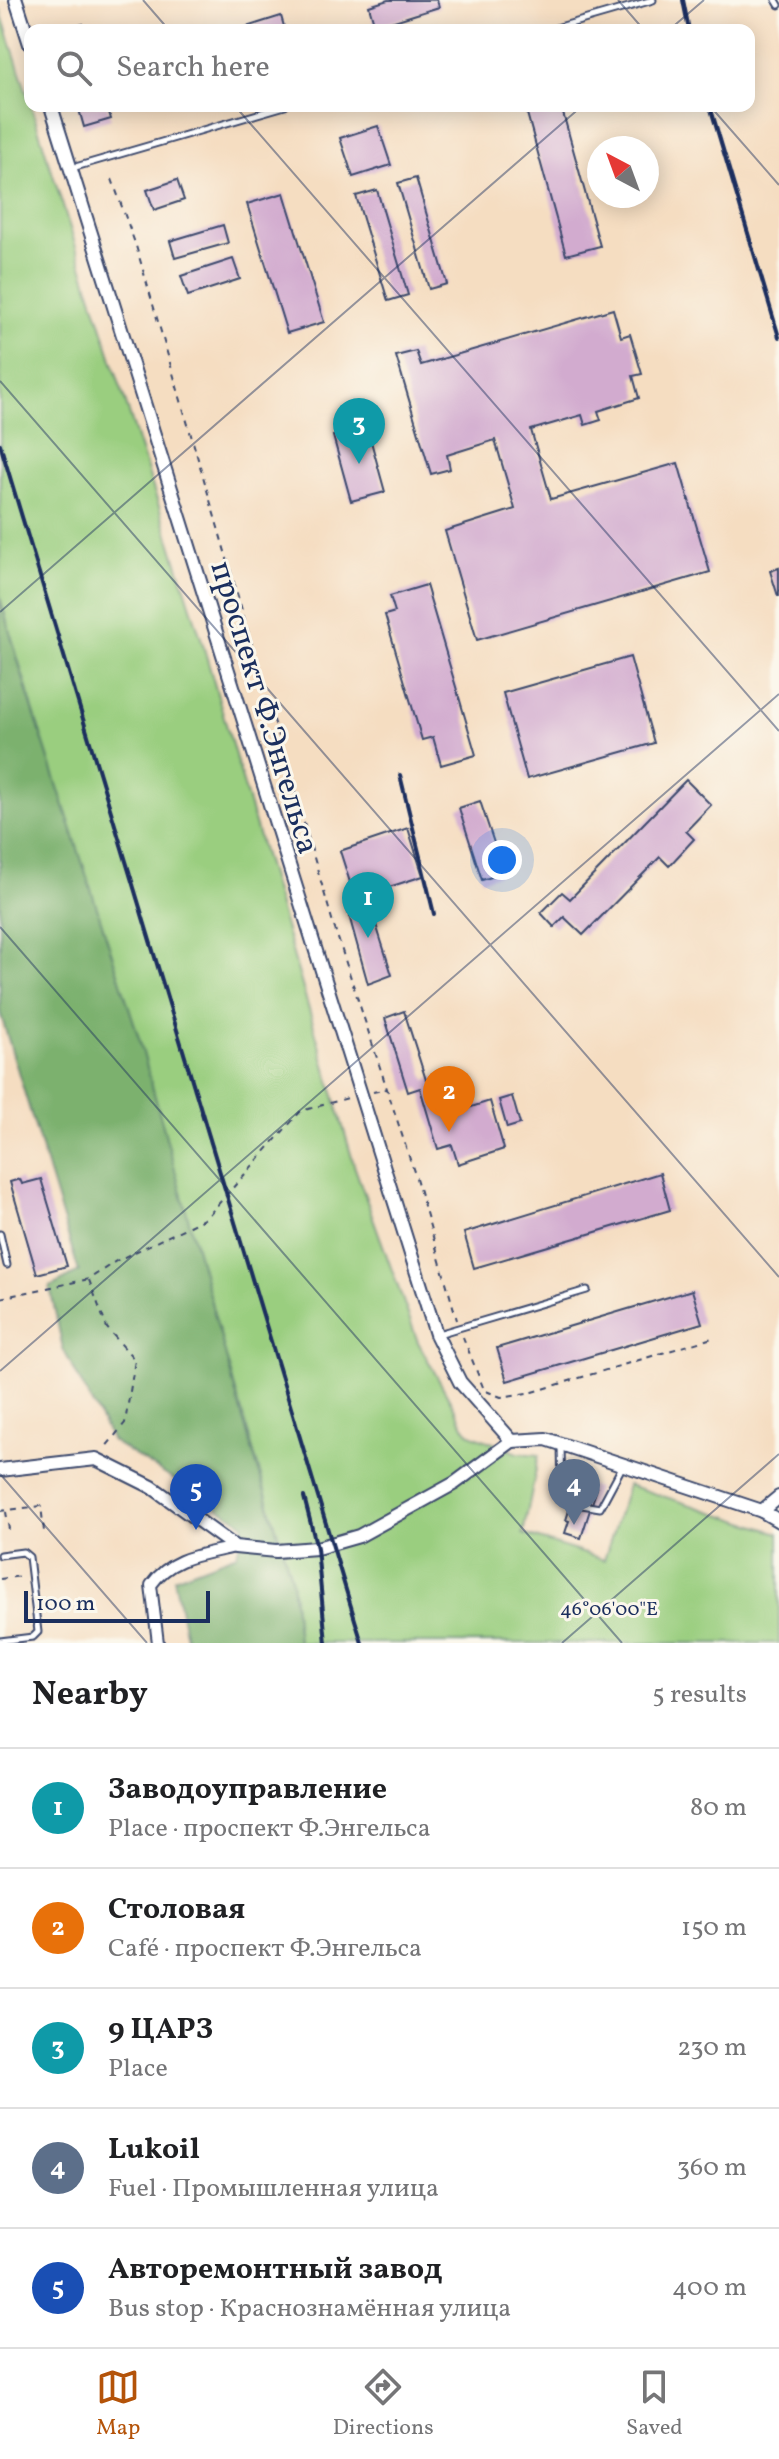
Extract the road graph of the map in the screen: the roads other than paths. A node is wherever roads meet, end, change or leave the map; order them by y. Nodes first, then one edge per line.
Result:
1 (16, 0) edge
2 (653, 0) edge
3 (776, 0) edge
4 (779, 5) edge
5 (570, 24) edge
6 (24, 25) edge
7 (53, 112) edge
8 (264, 112) edge
9 (71, 168) junction
10 (0, 1234) edge
11 (7, 1265) dead end
12 (587, 1290) dead end
13 (436, 1334) junction
14 (512, 1441) junction
15 (561, 1444) junction
16 (623, 1465) junction
17 (0, 1470) edge
18 (779, 1497) edge
19 (762, 1511) junction
20 (779, 1521) edge
21 (235, 1547) junction
22 (0, 1555) edge
23 (0, 1641) edge
24 (158, 1643) edge

1 - 6 street
2 - 5 lane
3 - 4 lane
7 - 9 street, проспект Ф.Энгельса
8 - 9 lane
9 - 13 street, проспект Ф.Энгельса
10 - 11 lane
12 - 13 lane
13 - 14 street, проспект Ф.Энгельса
14 - 15 street
14 - 21 street
15 - 16 street
15 - 16 lane
16 - 19 street
17 - 21 street
18 - 19 street
19 - 20 street
21 - 24 street
22 - 23 lane

